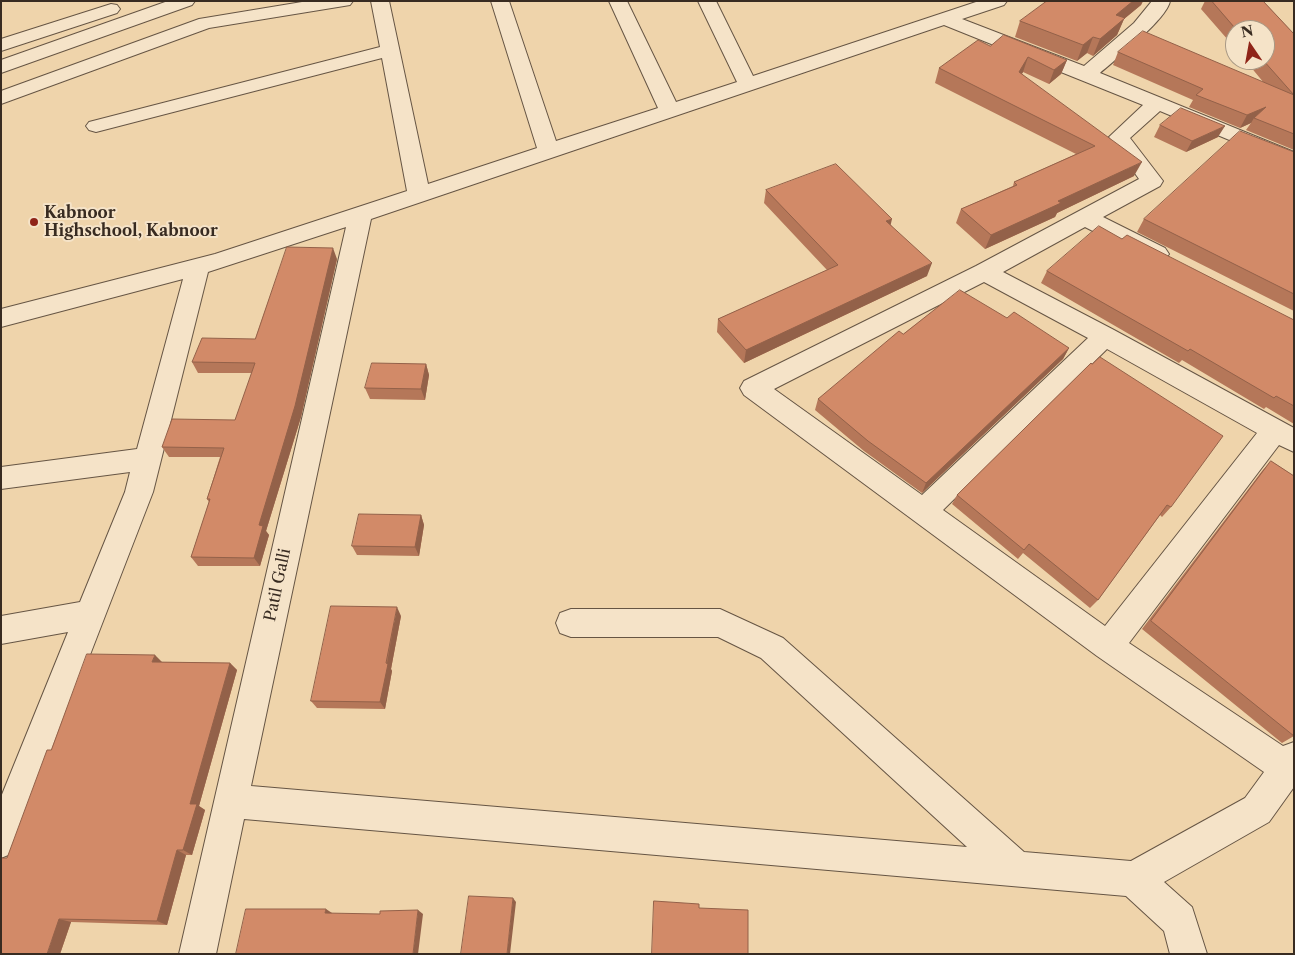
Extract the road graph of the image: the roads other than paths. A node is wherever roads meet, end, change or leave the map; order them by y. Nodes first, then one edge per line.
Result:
1 (134, 1) edge
2 (186, 1) edge
3 (344, 1) edge
4 (380, 1) edge
5 (500, 1) edge
6 (618, 1) edge
7 (707, 1) edge
8 (1161, 1) edge
9 (991, 3) edge
10 (945, 19) junction
11 (1, 46) edge
12 (390, 50) junction
13 (1, 67) edge
14 (1087, 74) junction
15 (748, 85) junction
16 (1, 98) edge
17 (1156, 104) junction
18 (670, 111) junction
19 (96, 126) dead end
20 (549, 152) junction
21 (1294, 160) edge
22 (420, 195) junction
23 (360, 216) junction
24 (1086, 218) junction
25 (1172, 262) edge
26 (198, 267) junction
27 (984, 272) junction
28 (1, 318) edge
29 (1105, 336) junction
30 (1284, 435) edge
31 (148, 459) junction
32 (1, 478) edge
33 (923, 512) junction
34 (92, 614) junction
35 (571, 623) dead end
36 (1, 630) edge
37 (1108, 646) junction
38 (1290, 763) edge
39 (10, 801) edge
40 (231, 801) junction
41 (1, 841) edge
42 (1018, 870) junction
43 (1134, 880) junction
44 (197, 954) edge
45 (1189, 954) edge

1 - 11 street
2 - 13 street
3 - 16 street
4 - 12 street
5 - 20 street
6 - 18 street
7 - 15 street
8 - 14 street
9 - 10 street
10 - 14 street
10 - 15 street
12 - 19 street
12 - 22 street
14 - 17 street
15 - 18 street
17 - 21 street
17 - 24 street
18 - 20 street
20 - 22 street
22 - 23 street
23 - 26 street
23 - 40 street, Patil Galli
24 - 25 street
24 - 27 street
26 - 28 street
26 - 31 street
27 - 29 street
27 - 33 street
29 - 30 street
29 - 33 street
30 - 37 street
31 - 32 street
31 - 34 street
33 - 37 street
34 - 36 street
34 - 39 street
35 - 42 street
37 - 38 street
38 - 43 street
39 - 41 street
40 - 42 street
40 - 44 street, Patil Galli
42 - 43 street
43 - 45 street

